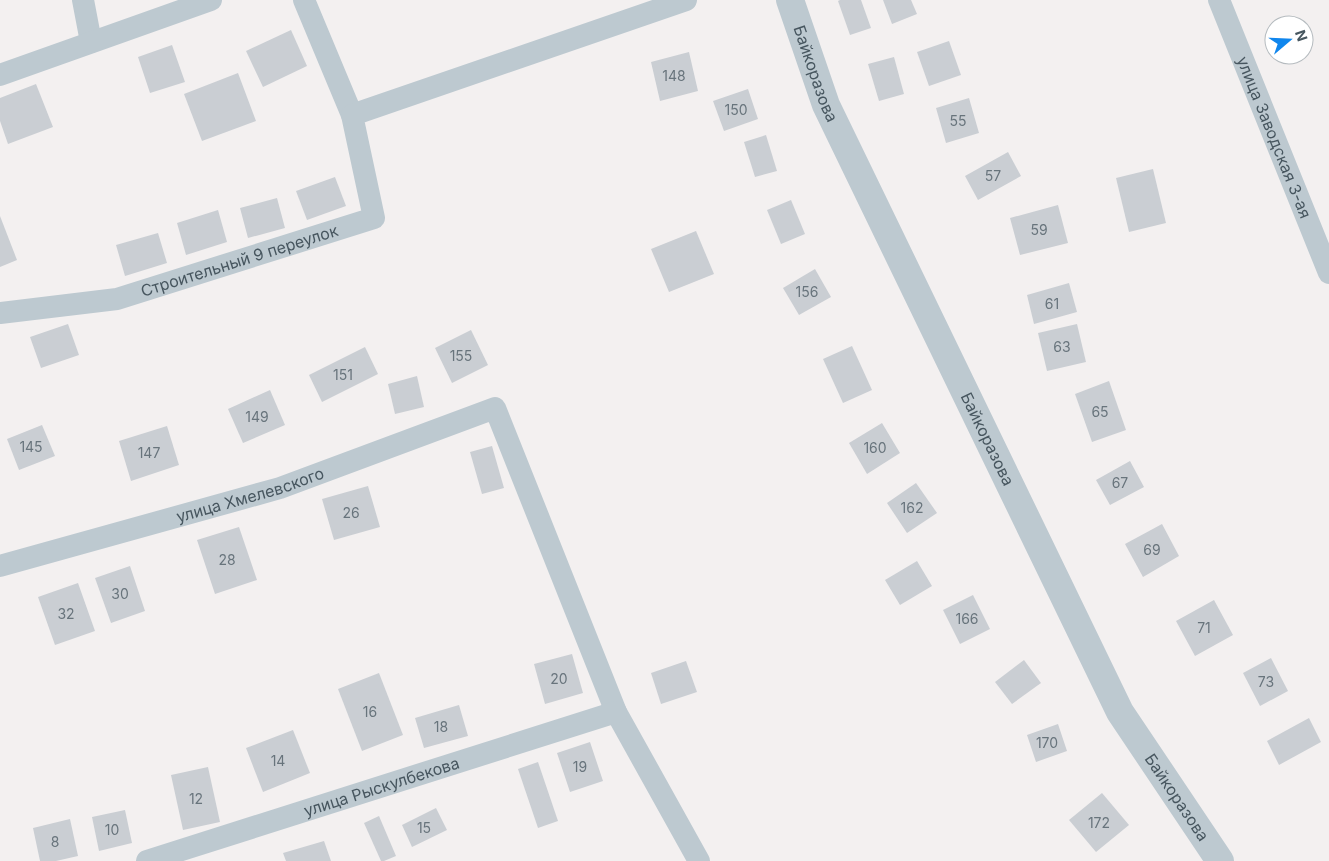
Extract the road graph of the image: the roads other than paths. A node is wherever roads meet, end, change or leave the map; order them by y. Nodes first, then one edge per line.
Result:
1 (82, 0) edge
2 (211, 0) edge
3 (304, 0) edge
4 (686, 0) edge
5 (790, 0) edge
6 (1219, 0) edge
7 (91, 42) junction
8 (0, 74) edge
9 (352, 115) junction
10 (1329, 273) edge
11 (0, 313) edge
12 (0, 566) edge
13 (616, 712) junction
14 (147, 861) edge
15 (699, 861) edge
16 (1220, 861) edge

1 - 7 street
2 - 7 street
3 - 9 street, Строительный 9 переулок
4 - 9 street
5 - 16 street, Байкоразова
6 - 10 street, улица Заводская 3-ая
7 - 8 street
9 - 11 street, Строительный 9 переулок
12 - 13 street, улица Хмелевского
13 - 14 street, улица Рыскулбекова
13 - 15 street

